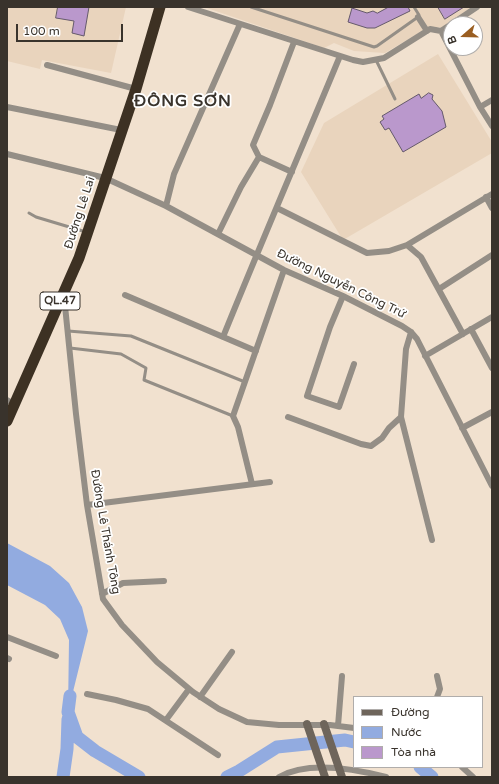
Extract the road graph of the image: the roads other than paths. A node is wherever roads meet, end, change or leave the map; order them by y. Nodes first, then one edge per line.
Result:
1 (160, 7) edge
2 (188, 7) edge
3 (251, 7) edge
4 (414, 7) edge
5 (476, 7) edge
6 (418, 17) junction
7 (240, 24) junction
8 (427, 31) junction
9 (441, 31) junction
10 (294, 42) junction
11 (340, 56) junction
12 (376, 60) junction
13 (47, 65) dead end
14 (136, 89) junction
15 (395, 99) dead end
16 (492, 100) edge
17 (7, 107) edge
18 (480, 107) junction
19 (492, 126) edge
20 (121, 130) junction
21 (7, 154) edge
22 (260, 156) junction
23 (292, 172) junction
24 (105, 178) junction
25 (492, 194) edge
26 (486, 197) junction
27 (166, 206) junction
28 (277, 208) junction
29 (492, 208) edge
30 (29, 213) dead end
31 (88, 232) junction
32 (218, 234) junction
33 (407, 245) junction
34 (256, 254) junction
35 (492, 255) edge
36 (284, 270) junction
37 (439, 289) junction
38 (64, 292) junction
39 (126, 295) dead end
40 (343, 296) junction
41 (492, 317) edge
42 (471, 329) junction
43 (68, 331) junction
44 (411, 332) junction
45 (463, 334) junction
46 (223, 337) junction
47 (69, 348) junction
48 (256, 351) junction
49 (425, 356) junction
50 (354, 364) dead end
51 (492, 368) edge
52 (245, 382) junction
53 (11, 402) edge
54 (492, 412) edge
55 (233, 416) junction
56 (288, 417) dead end
57 (401, 417) junction
58 (7, 420) edge
59 (462, 428) junction
60 (270, 482) dead end
61 (252, 484) junction
62 (492, 486) edge
63 (87, 504) junction
64 (432, 540) dead end
65 (164, 581) dead end
66 (102, 594) junction
67 (7, 637) edge
68 (232, 652) dead end
69 (56, 656) dead end
70 (342, 676) dead end
71 (437, 676) dead end
72 (189, 688) junction
73 (87, 694) dead end
74 (437, 696) edge
75 (200, 697) junction
76 (166, 720) junction
77 (307, 724) junction
78 (324, 724) junction
79 (338, 726) junction
80 (353, 728) edge
81 (218, 755) dead end
82 (321, 764) junction
83 (338, 768) junction
84 (463, 768) edge
85 (279, 777) edge
86 (325, 777) edge
87 (342, 777) edge
88 (386, 777) edge
89 (473, 777) edge

1 - 14 highway, Đường Lê Lai / QL.47
2 - 7 street
3 - 6 lane
4 - 6 lane
5 - 9 street
6 - 8 street
7 - 10 street
7 - 27 street
8 - 9 street
8 - 12 street
9 - 18 street
10 - 11 street
10 - 22 street
11 - 12 street
11 - 23 street
12 - 15 lane
13 - 14 street
14 - 20 highway, Đường Lê Lai / QL.47
16 - 18 street
17 - 20 street
18 - 19 street
20 - 24 highway, Đường Lê Lai / QL.47
21 - 24 street, Đường Nguyễn Công Trứ
22 - 23 street
22 - 32 street
23 - 28 street
24 - 27 street, Đường Nguyễn Công Trứ
24 - 31 highway, Đường Lê Lai / QL.47
25 - 26 street
26 - 29 street
26 - 33 street
27 - 32 street, Đường Nguyễn Công Trứ
28 - 33 street
28 - 34 street
30 - 31 lane
31 - 38 highway, Đường Lê Lai / QL.47
32 - 34 street, Đường Nguyễn Công Trứ
33 - 37 street
34 - 36 street, Đường Nguyễn Công Trứ
34 - 46 street
35 - 37 street
36 - 40 street, Đường Nguyễn Công Trứ
36 - 48 street
37 - 45 street
38 - 43 street, Đường Lê Thánh Tông
38 - 53 highway, Đường Lê Lai / QL.47
39 - 46 street
40 - 44 street, Đường Nguyễn Công Trứ
40 - 50 street
41 - 42 street
42 - 45 street
42 - 51 street
43 - 47 street, Đường Lê Thánh Tông
43 - 52 lane
44 - 49 street, Đường Nguyễn Công Trứ
44 - 57 street
45 - 49 street
46 - 48 street
47 - 55 lane
47 - 63 street, Đường Lê Thánh Tông
48 - 52 street
49 - 59 street, Đường Nguyễn Công Trứ
52 - 55 street
53 - 58 highway, Đường Lê Lai / QL.47
54 - 59 street
55 - 61 street
56 - 57 street
57 - 64 street
59 - 62 street, Đường Nguyễn Công Trứ
60 - 61 street
61 - 63 street
63 - 66 street, Đường Lê Thánh Tông
65 - 66 street
66 - 72 street, Đường Lê Thánh Tông
67 - 69 street
68 - 75 street
70 - 79 street
71 - 74 street
72 - 75 street, Đường Lê Thánh Tông
72 - 76 street
73 - 76 street
75 - 77 street, Đường Lê Thánh Tông
76 - 81 street
77 - 78 street, Đường Lê Thánh Tông
77 - 82 street
78 - 79 street, Đường Lê Thánh Tông
78 - 83 street
79 - 80 street, Đường Lê Thánh Tông
82 - 83 street
82 - 85 street
82 - 86 street
83 - 87 street
83 - 88 street
84 - 89 street

